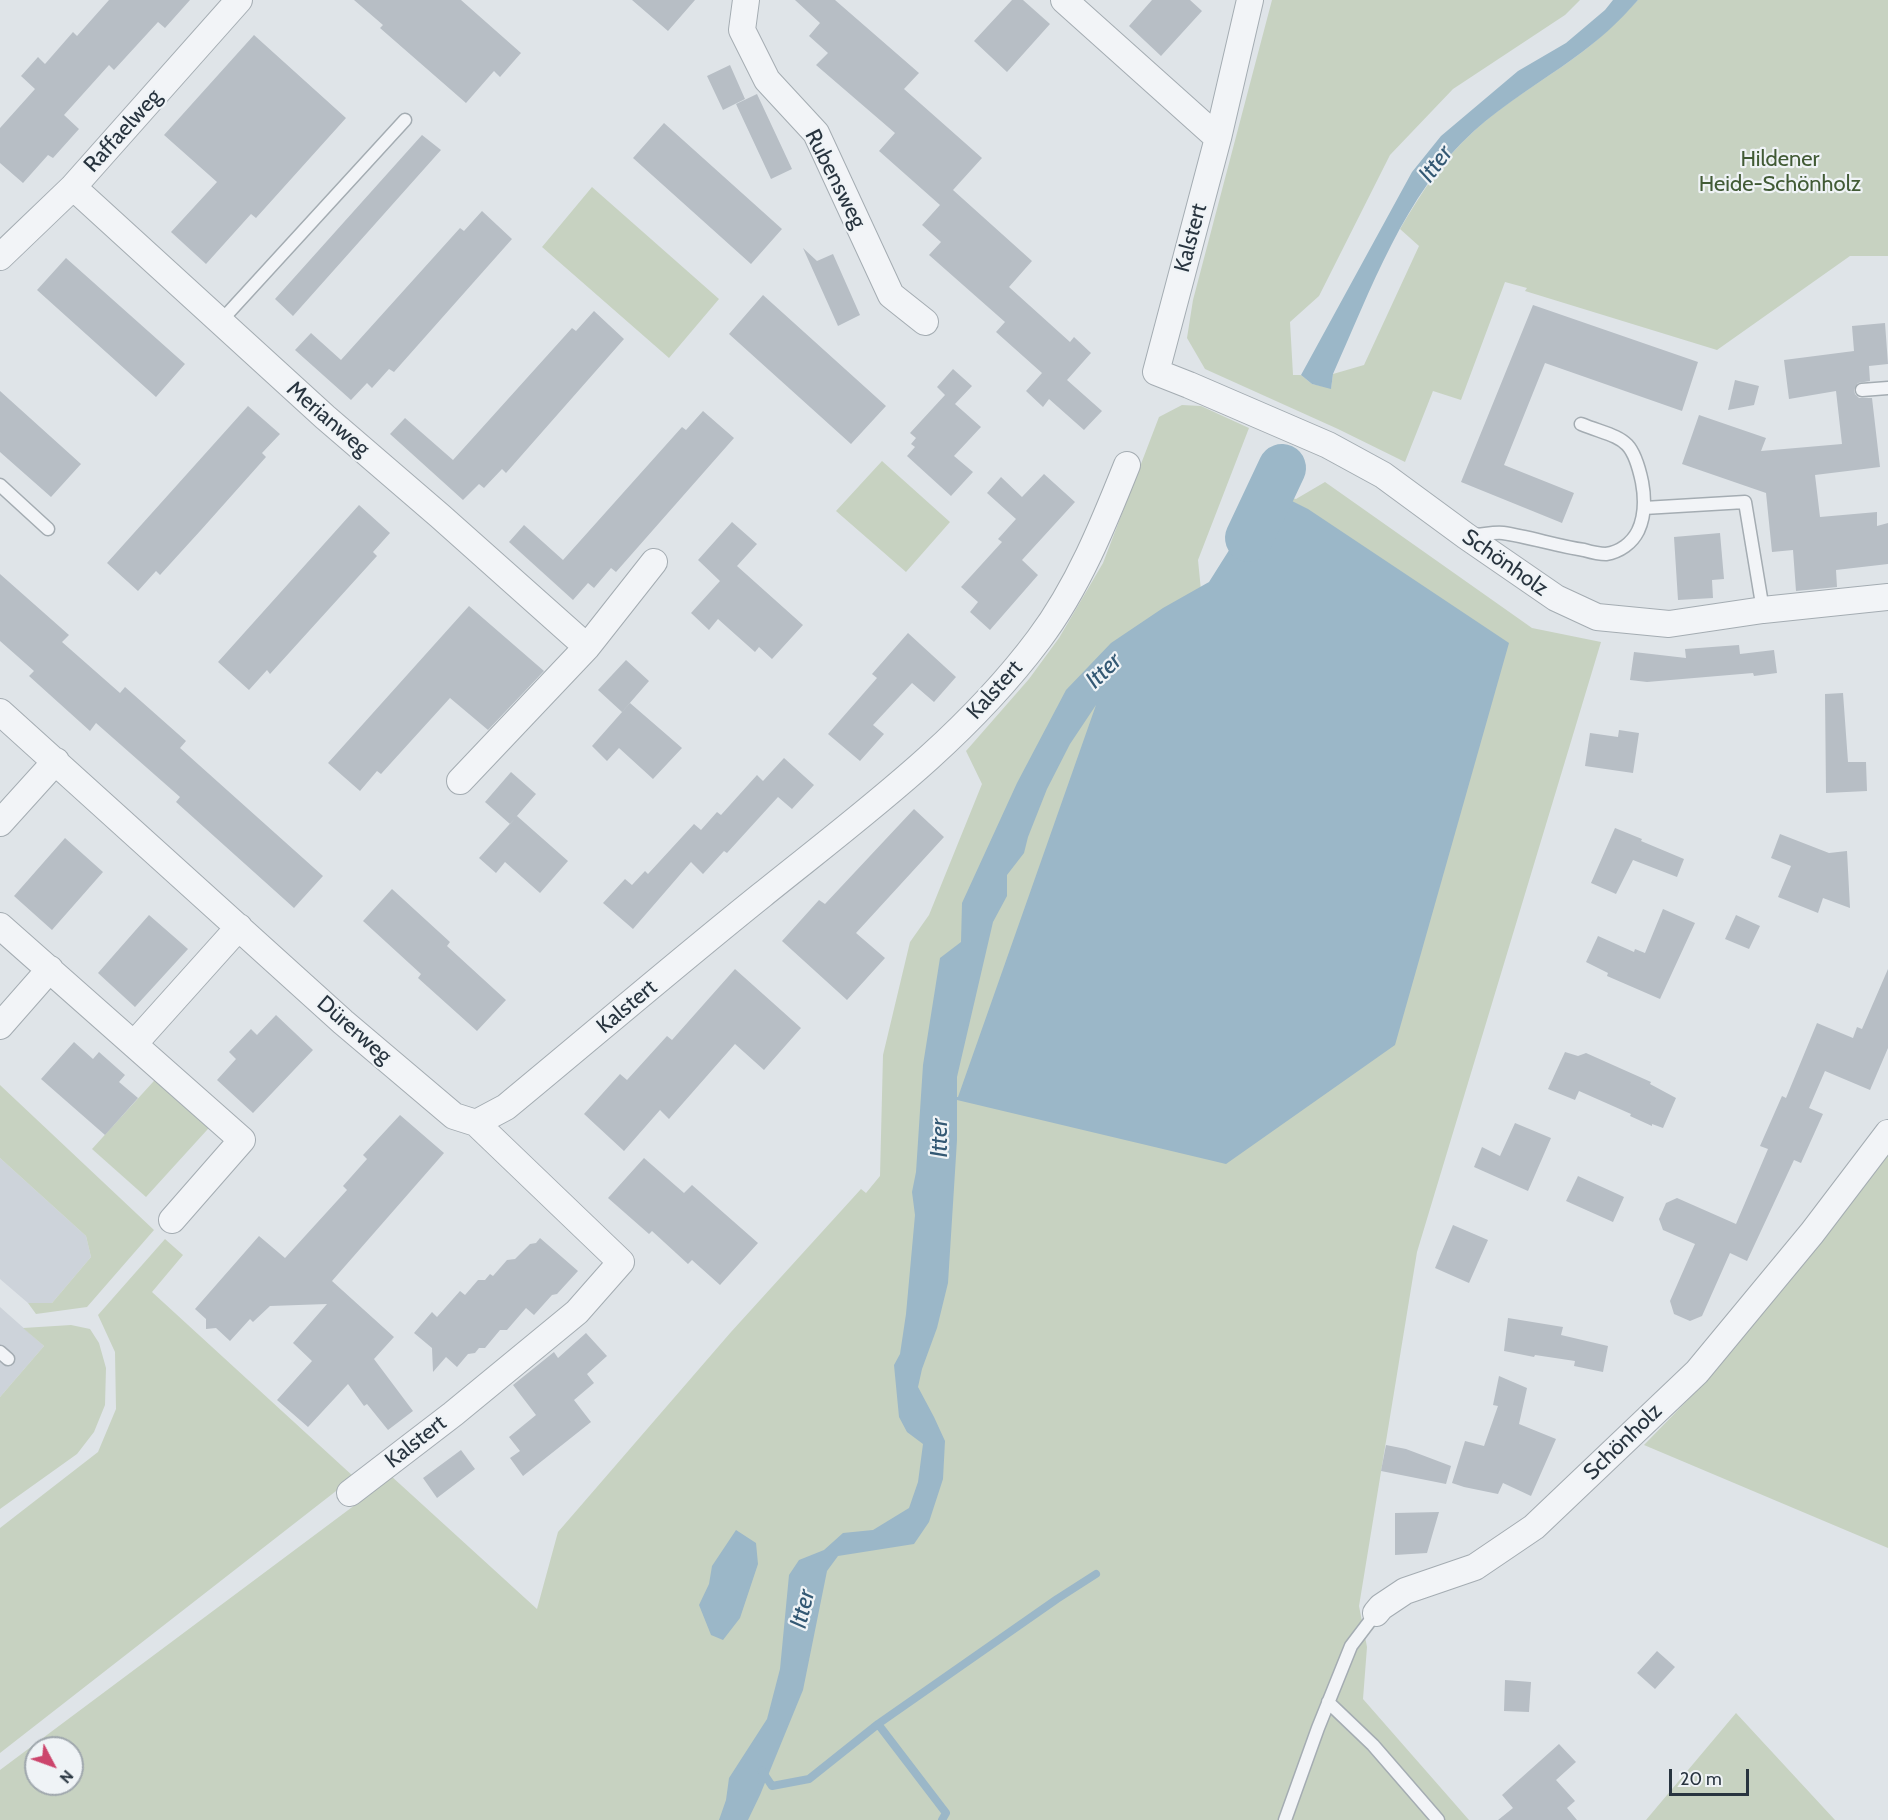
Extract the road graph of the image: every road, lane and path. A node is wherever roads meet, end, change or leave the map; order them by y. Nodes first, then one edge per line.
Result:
1 (239, 0) edge
2 (746, 0) edge
3 (1064, 0) edge
4 (1250, 0) edge
5 (405, 120) dead end
6 (1218, 138) junction
7 (73, 187) junction
8 (0, 257) edge
9 (220, 322) junction
10 (925, 322) dead end
11 (1156, 372) joint
12 (1888, 388) edge
13 (1862, 390) dead end
14 (1581, 424) dead end
15 (1126, 465) dead end
16 (0, 484) edge
17 (1644, 508) junction
18 (48, 529) dead end
19 (1466, 536) junction
20 (654, 562) dead end
21 (1888, 597) edge
22 (1763, 610) junction
23 (587, 647) junction
24 (0, 712) edge
25 (56, 761) junction
26 (460, 781) dead end
27 (0, 823) edge
28 (0, 926) edge
29 (239, 927) junction
30 (50, 969) junction
31 (0, 1026) edge
32 (134, 1044) junction
33 (476, 1124) junction
34 (1888, 1133) edge
35 (172, 1220) dead end
36 (350, 1493) dead end
37 (1376, 1613) joint
38 (1328, 1702) junction
39 (1285, 1820) edge
40 (1438, 1820) edge

1 - 7 street, Raffaelweg
2 - 10 street, Rubensweg
3 - 6 street
4 - 6 street, Kalstert
5 - 9 lane
6 - 11 street, Kalstert
7 - 8 street, Raffaelweg
7 - 9 street, Merianweg
9 - 23 street, Merianweg
11 - 19 street, Schönholz
12 - 13 lane
14 - 17 lane
15 - 33 street, Kalstert
16 - 18 lane
17 - 19 lane
17 - 22 lane
19 - 22 street, Schönholz
20 - 23 street
21 - 22 street, Schönholz
23 - 26 street
24 - 25 street, Dürerweg
25 - 27 street
25 - 29 street, Dürerweg
28 - 30 street
29 - 32 street
29 - 33 street, Dürerweg
30 - 31 street
30 - 32 street
32 - 35 street
33 - 36 street, Kalstert
34 - 37 street, Schönholz
37 - 38 lane, Schönholz
38 - 39 lane, Schönholz
38 - 40 lane

